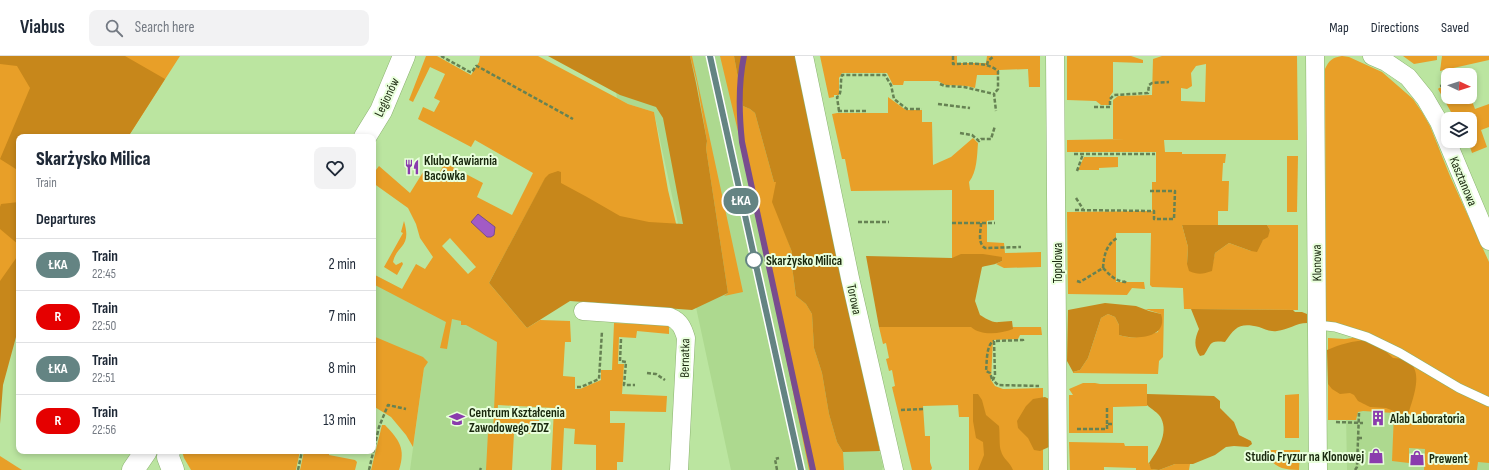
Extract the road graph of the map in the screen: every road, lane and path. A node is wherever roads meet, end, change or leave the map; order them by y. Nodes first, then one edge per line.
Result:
1 (404, 56) edge
2 (441, 56) edge
3 (804, 56) edge
4 (953, 56) edge
5 (994, 56) edge
6 (1056, 56) edge
7 (1315, 56) edge
8 (1372, 56) edge
9 (986, 65) junction
10 (1169, 82) dead end
11 (940, 84) dead end
12 (994, 94) junction
13 (938, 104) dead end
14 (1094, 107) dead end
15 (970, 108) dead end
16 (922, 109) dead end
17 (839, 111) junction
18 (866, 111) dead end
19 (996, 111) dead end
20 (832, 112) dead end
21 (573, 119) dead end
22 (995, 126) dead end
23 (960, 133) dead end
24 (367, 134) edge
25 (1056, 154) junction
26 (1083, 154) junction
27 (1155, 154) dead end
28 (1077, 170) dead end
29 (1149, 191) dead end
30 (1076, 194) dead end
31 (1056, 209) junction
32 (1083, 210) junction
33 (858, 222) dead end
34 (889, 222) dead end
35 (952, 223) dead end
36 (981, 223) junction
37 (995, 223) dead end
38 (1117, 238) dead end
39 (1489, 241) edge
40 (1021, 247) dead end
41 (1103, 268) junction
42 (1057, 278) junction
43 (1126, 279) dead end
44 (583, 311) dead end
45 (1317, 325) junction
46 (597, 331) dead end
47 (621, 339) dead end
48 (994, 341) junction
49 (1023, 341) dead end
50 (988, 352) junction
51 (994, 355) junction
52 (993, 380) junction
53 (635, 385) dead end
54 (1042, 386) dead end
55 (577, 387) dead end
56 (1489, 402) edge
57 (1107, 408) dead end
58 (406, 409) dead end
59 (924, 409) dead end
60 (898, 410) dead end
61 (1359, 413) dead end
62 (1318, 421) junction
63 (1359, 422) junction
64 (1363, 423) dead end
65 (1107, 424) junction
66 (1114, 424) dead end
67 (1359, 427) junction
68 (1363, 427) dead end
69 (1058, 428) junction
70 (1358, 438) junction
71 (1362, 438) dead end
72 (376, 440) edge
73 (144, 454) edge
74 (168, 454) edge
75 (301, 454) edge
76 (373, 454) edge
77 (779, 458) dead end
78 (1361, 468) dead end
79 (1356, 469) edge
80 (133, 470) edge
81 (173, 470) edge
82 (298, 470) edge
83 (369, 470) edge
84 (679, 470) edge
85 (778, 470) edge
86 (894, 470) edge
87 (1058, 470) edge
88 (1318, 470) edge

1 - 24 street, Legionów
2 - 21 path
3 - 86 street, Torowa
4 - 9 path
5 - 9 path
6 - 25 street, Topolowa
7 - 45 street, Klonowa
8 - 39 street, Kasztanowa
9 - 12 path
10 - 14 path
11 - 12 path
12 - 19 path
13 - 15 path
16 - 17 path
17 - 18 path
17 - 20 path
22 - 23 path
25 - 26 path
25 - 31 street, Topolowa
26 - 27 path
26 - 28 path
29 - 32 path
30 - 32 path
31 - 32 path
31 - 42 street, Topolowa
33 - 34 path
35 - 36 path
36 - 37 path
36 - 40 path
38 - 41 path
41 - 42 path
41 - 43 path
42 - 69 street, Topolowa
44 - 84 street, Bernatka
45 - 56 lane
45 - 62 street, Klonowa
46 - 55 path
47 - 53 path
48 - 49 path
48 - 50 path
48 - 51 path
50 - 51 path
50 - 52 path
51 - 52 path
52 - 54 path
57 - 65 path
58 - 72 path
59 - 60 path
61 - 63 path
62 - 63 path
62 - 88 street, Klonowa
63 - 64 path
63 - 67 path
65 - 66 path
65 - 69 path
67 - 68 path
67 - 70 path
69 - 87 street, Topolowa
70 - 71 path
70 - 79 path
73 - 80 street
74 - 81 street
75 - 82 path
76 - 83 path
77 - 85 path
78 - 79 path

